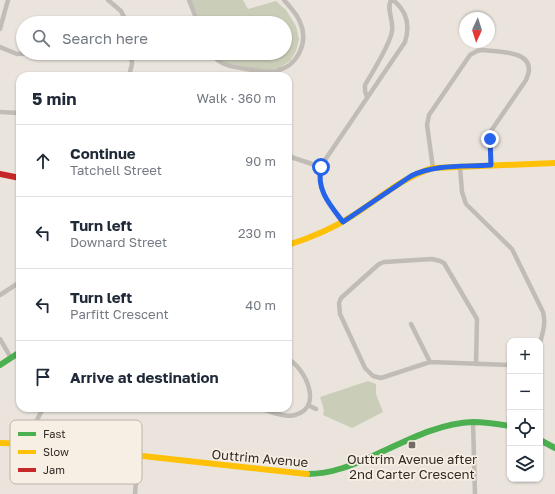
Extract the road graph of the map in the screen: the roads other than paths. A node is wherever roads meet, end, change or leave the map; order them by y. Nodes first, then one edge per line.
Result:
1 (8, 0) edge
2 (108, 0) edge
3 (189, 0) edge
4 (284, 0) edge
5 (392, 0) edge
6 (124, 16) edge
7 (195, 16) edge
8 (0, 29) edge
9 (0, 47) edge
10 (16, 54) edge
11 (132, 60) edge
12 (216, 60) edge
13 (130, 72) edge
14 (269, 72) edge
15 (269, 72) edge
16 (367, 97) junction
17 (0, 112) edge
18 (16, 113) edge
19 (292, 157) edge
20 (555, 163) edge
21 (491, 165) junction
22 (321, 167) junction
23 (460, 167) junction
24 (433, 168) junction
25 (0, 174) edge
26 (16, 177) edge
27 (343, 222) junction
28 (292, 243) edge
29 (16, 285) edge
30 (0, 295) edge
31 (411, 324) dead end
32 (542, 338) edge
33 (0, 339) edge
34 (16, 355) edge
35 (11, 358) junction
36 (292, 362) edge
37 (430, 362) junction
38 (476, 364) junction
39 (0, 365) edge
40 (507, 365) edge
41 (308, 405) junction
42 (316, 409) dead end
43 (274, 412) edge
44 (473, 422) junction
45 (507, 425) edge
46 (543, 442) edge
47 (10, 443) edge
48 (0, 444) edge
49 (555, 448) edge
50 (142, 456) edge
51 (136, 484) edge
52 (135, 494) edge
53 (475, 494) edge

1 - 8 street
2 - 6 street
3 - 7 street
4 - 15 street
5 - 16 street
5 - 16 street
9 - 10 street
11 - 13 street
12 - 14 street
16 - 22 street
17 - 18 street
19 - 22 street
20 - 21 street
21 - 23 street
21 - 24 street
22 - 27 street
23 - 24 street
23 - 32 street
24 - 27 street
25 - 26 street
27 - 28 street
29 - 30 street
31 - 37 street
33 - 35 street
34 - 35 street
35 - 39 street
36 - 41 street
37 - 38 street
37 - 38 street
38 - 40 street
41 - 42 street
41 - 43 street
44 - 45 street, Outtrim Avenue
44 - 50 street, Outtrim Avenue
44 - 53 street
46 - 49 street
47 - 48 street, Outtrim Avenue
51 - 52 street

